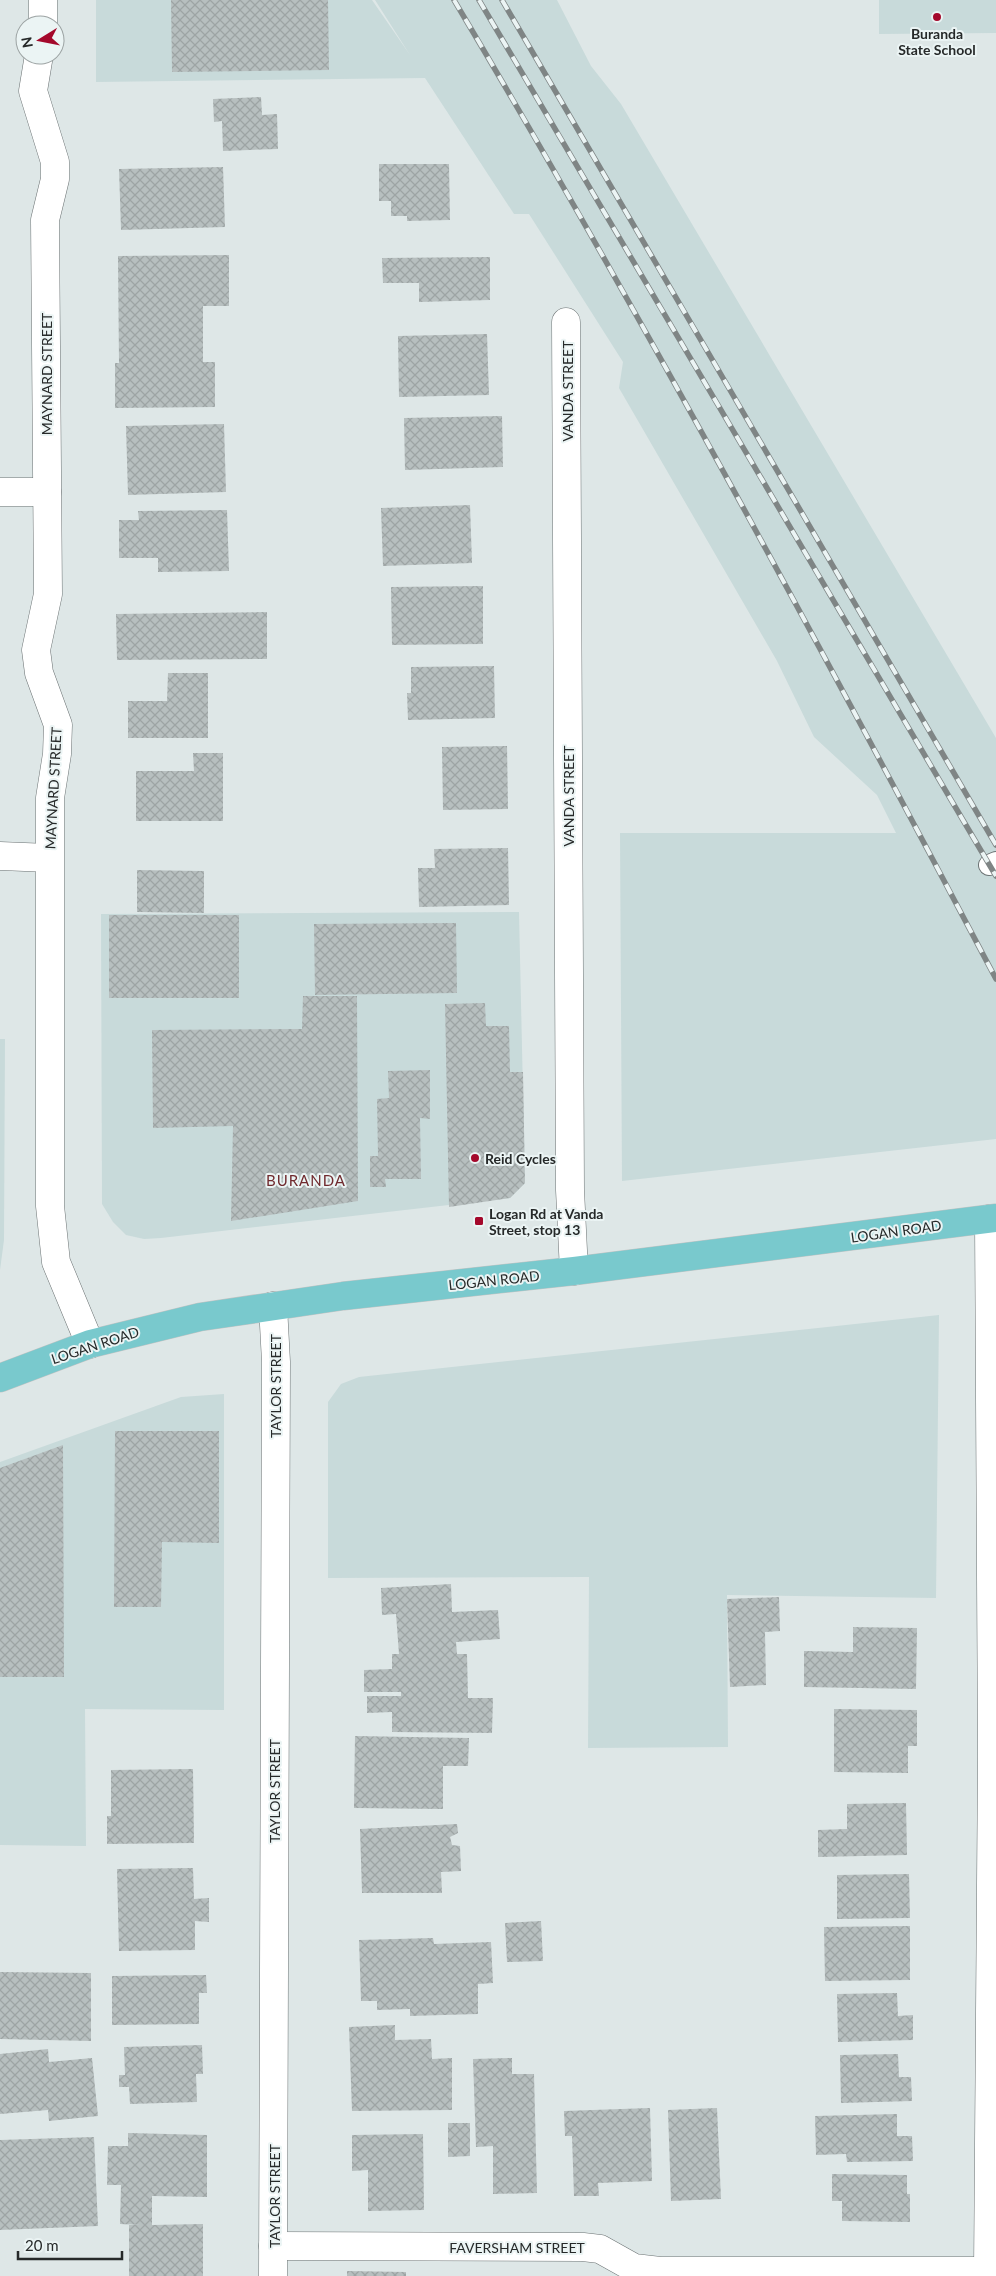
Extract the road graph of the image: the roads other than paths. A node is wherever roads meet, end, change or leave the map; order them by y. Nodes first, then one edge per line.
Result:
1 (43, 0) edge
2 (43, 15) edge
3 (38, 65) edge
4 (566, 322) dead end
5 (0, 492) edge
6 (47, 492) junction
7 (0, 856) edge
8 (49, 858) junction
9 (992, 1218) edge
10 (574, 1271) junction
11 (273, 1306) junction
12 (90, 1344) junction
13 (0, 1378) edge
14 (994, 1756) edge
15 (273, 2246) junction
16 (992, 2271) edge
17 (273, 2276) edge

1 - 2 street
3 - 6 street, MAYNARD STREET
4 - 10 street, VANDA STREET
5 - 6 street
6 - 8 street, MAYNARD STREET
7 - 8 street
8 - 12 street, MAYNARD STREET
9 - 10 main road, LOGAN ROAD
9 - 14 street
10 - 11 main road, LOGAN ROAD
11 - 12 main road, LOGAN ROAD
11 - 15 street, TAYLOR STREET
12 - 13 main road, LOGAN ROAD
14 - 16 street
15 - 16 street, FAVERSHAM STREET
15 - 17 street, TAYLOR STREET

